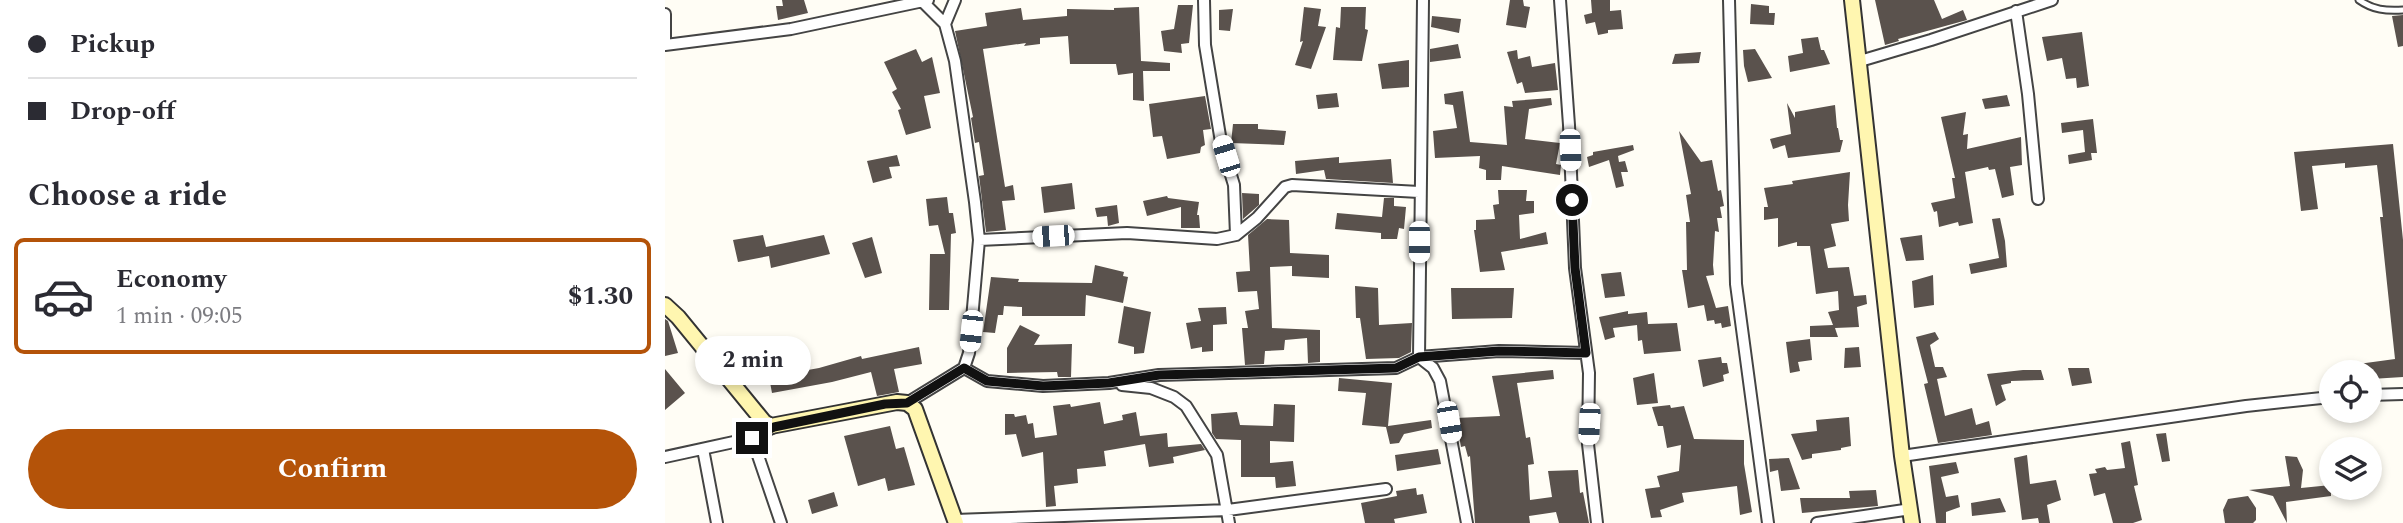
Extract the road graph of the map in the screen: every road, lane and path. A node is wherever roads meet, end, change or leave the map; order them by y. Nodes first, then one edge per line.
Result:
1 (955, 0) edge
2 (1204, 0) edge
3 (1423, 0) edge
4 (1560, 0) edge
5 (1729, 0) edge
6 (1852, 0) edge
7 (2052, 0) edge
8 (2359, 0) edge
9 (927, 1) edge
10 (2403, 10) edge
11 (2017, 11) junction
12 (665, 14) edge
13 (945, 24) junction
14 (665, 45) edge
15 (1860, 61) junction
16 (1419, 192) junction
17 (2038, 199) dead end
18 (1236, 235) junction
19 (979, 240) junction
20 (665, 305) edge
21 (671, 319) edge
22 (1586, 353) junction
23 (1419, 357) junction
24 (964, 368) junction
25 (1109, 383) junction
26 (2403, 394) edge
27 (2382, 395) edge
28 (2319, 398) edge
29 (907, 403) junction
30 (774, 427) junction
31 (752, 438) junction
32 (703, 449) junction
33 (1902, 456) junction
34 (665, 457) edge
35 (1386, 489) dead end
36 (1227, 509) junction
37 (1912, 516) edge
38 (956, 522) edge
39 (717, 523) edge
40 (781, 523) edge
41 (1229, 523) edge
42 (1467, 523) edge
43 (1597, 523) edge
44 (1768, 523) edge
45 (1818, 523) edge

1 - 13 street
2 - 18 street
3 - 16 street
4 - 22 street
5 - 44 street
6 - 15 main road
7 - 11 street
8 - 10 lane
9 - 13 street
9 - 14 street
11 - 15 street
11 - 17 street
12 - 14 street
13 - 19 street
15 - 33 main road
16 - 18 street
16 - 23 street
18 - 19 street
19 - 24 street
20 - 21 main road
21 - 30 main road
22 - 23 street
22 - 43 street
23 - 25 street
23 - 42 street
24 - 25 street
24 - 29 street
25 - 36 street
26 - 27 street
28 - 33 street
29 - 30 main road
29 - 38 main road
30 - 31 street
31 - 32 street
31 - 40 street
32 - 34 street
32 - 39 street
33 - 37 main road
35 - 36 street
36 - 38 street
36 - 41 street
37 - 45 street

